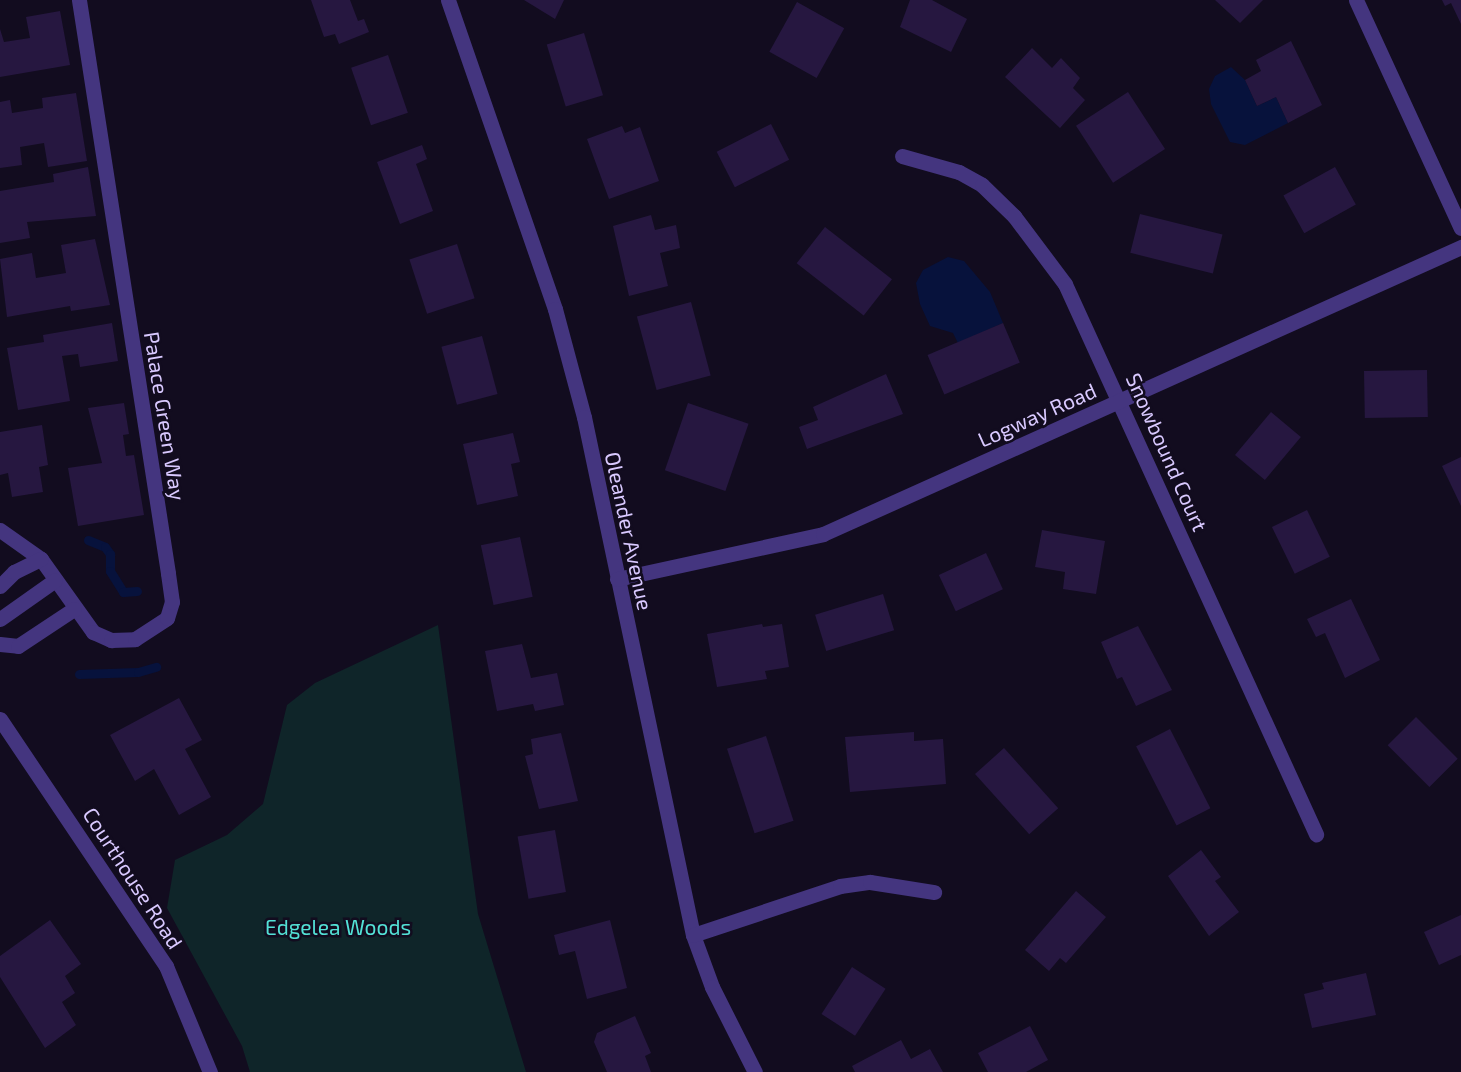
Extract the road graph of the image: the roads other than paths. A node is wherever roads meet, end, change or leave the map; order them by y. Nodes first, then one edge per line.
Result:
1 (79, 0) edge
2 (448, 0) edge
3 (1356, 0) edge
4 (902, 156) dead end
5 (1461, 228) edge
6 (1461, 247) edge
7 (1121, 400) junction
8 (0, 530) edge
9 (41, 559) junction
10 (617, 579) junction
11 (55, 580) junction
12 (0, 586) edge
13 (74, 609) junction
14 (0, 619) edge
15 (0, 644) edge
16 (0, 719) edge
17 (1316, 834) dead end
18 (934, 892) dead end
19 (693, 935) junction
20 (210, 1072) edge
21 (755, 1072) edge

1 - 13 street, Palace Green Way
2 - 10 street, Oleander Avenue
3 - 5 street
4 - 7 street, Snowbound Court
6 - 7 street, Logway Road
7 - 10 street, Logway Road
7 - 17 street, Snowbound Court
8 - 9 street, Palace Green Way
9 - 11 street, Palace Green Way
9 - 12 street
10 - 19 street, Oleander Avenue
11 - 13 street, Palace Green Way
11 - 14 street
13 - 15 street
16 - 20 street, Courthouse Road
18 - 19 street
19 - 21 street, Oleander Avenue

